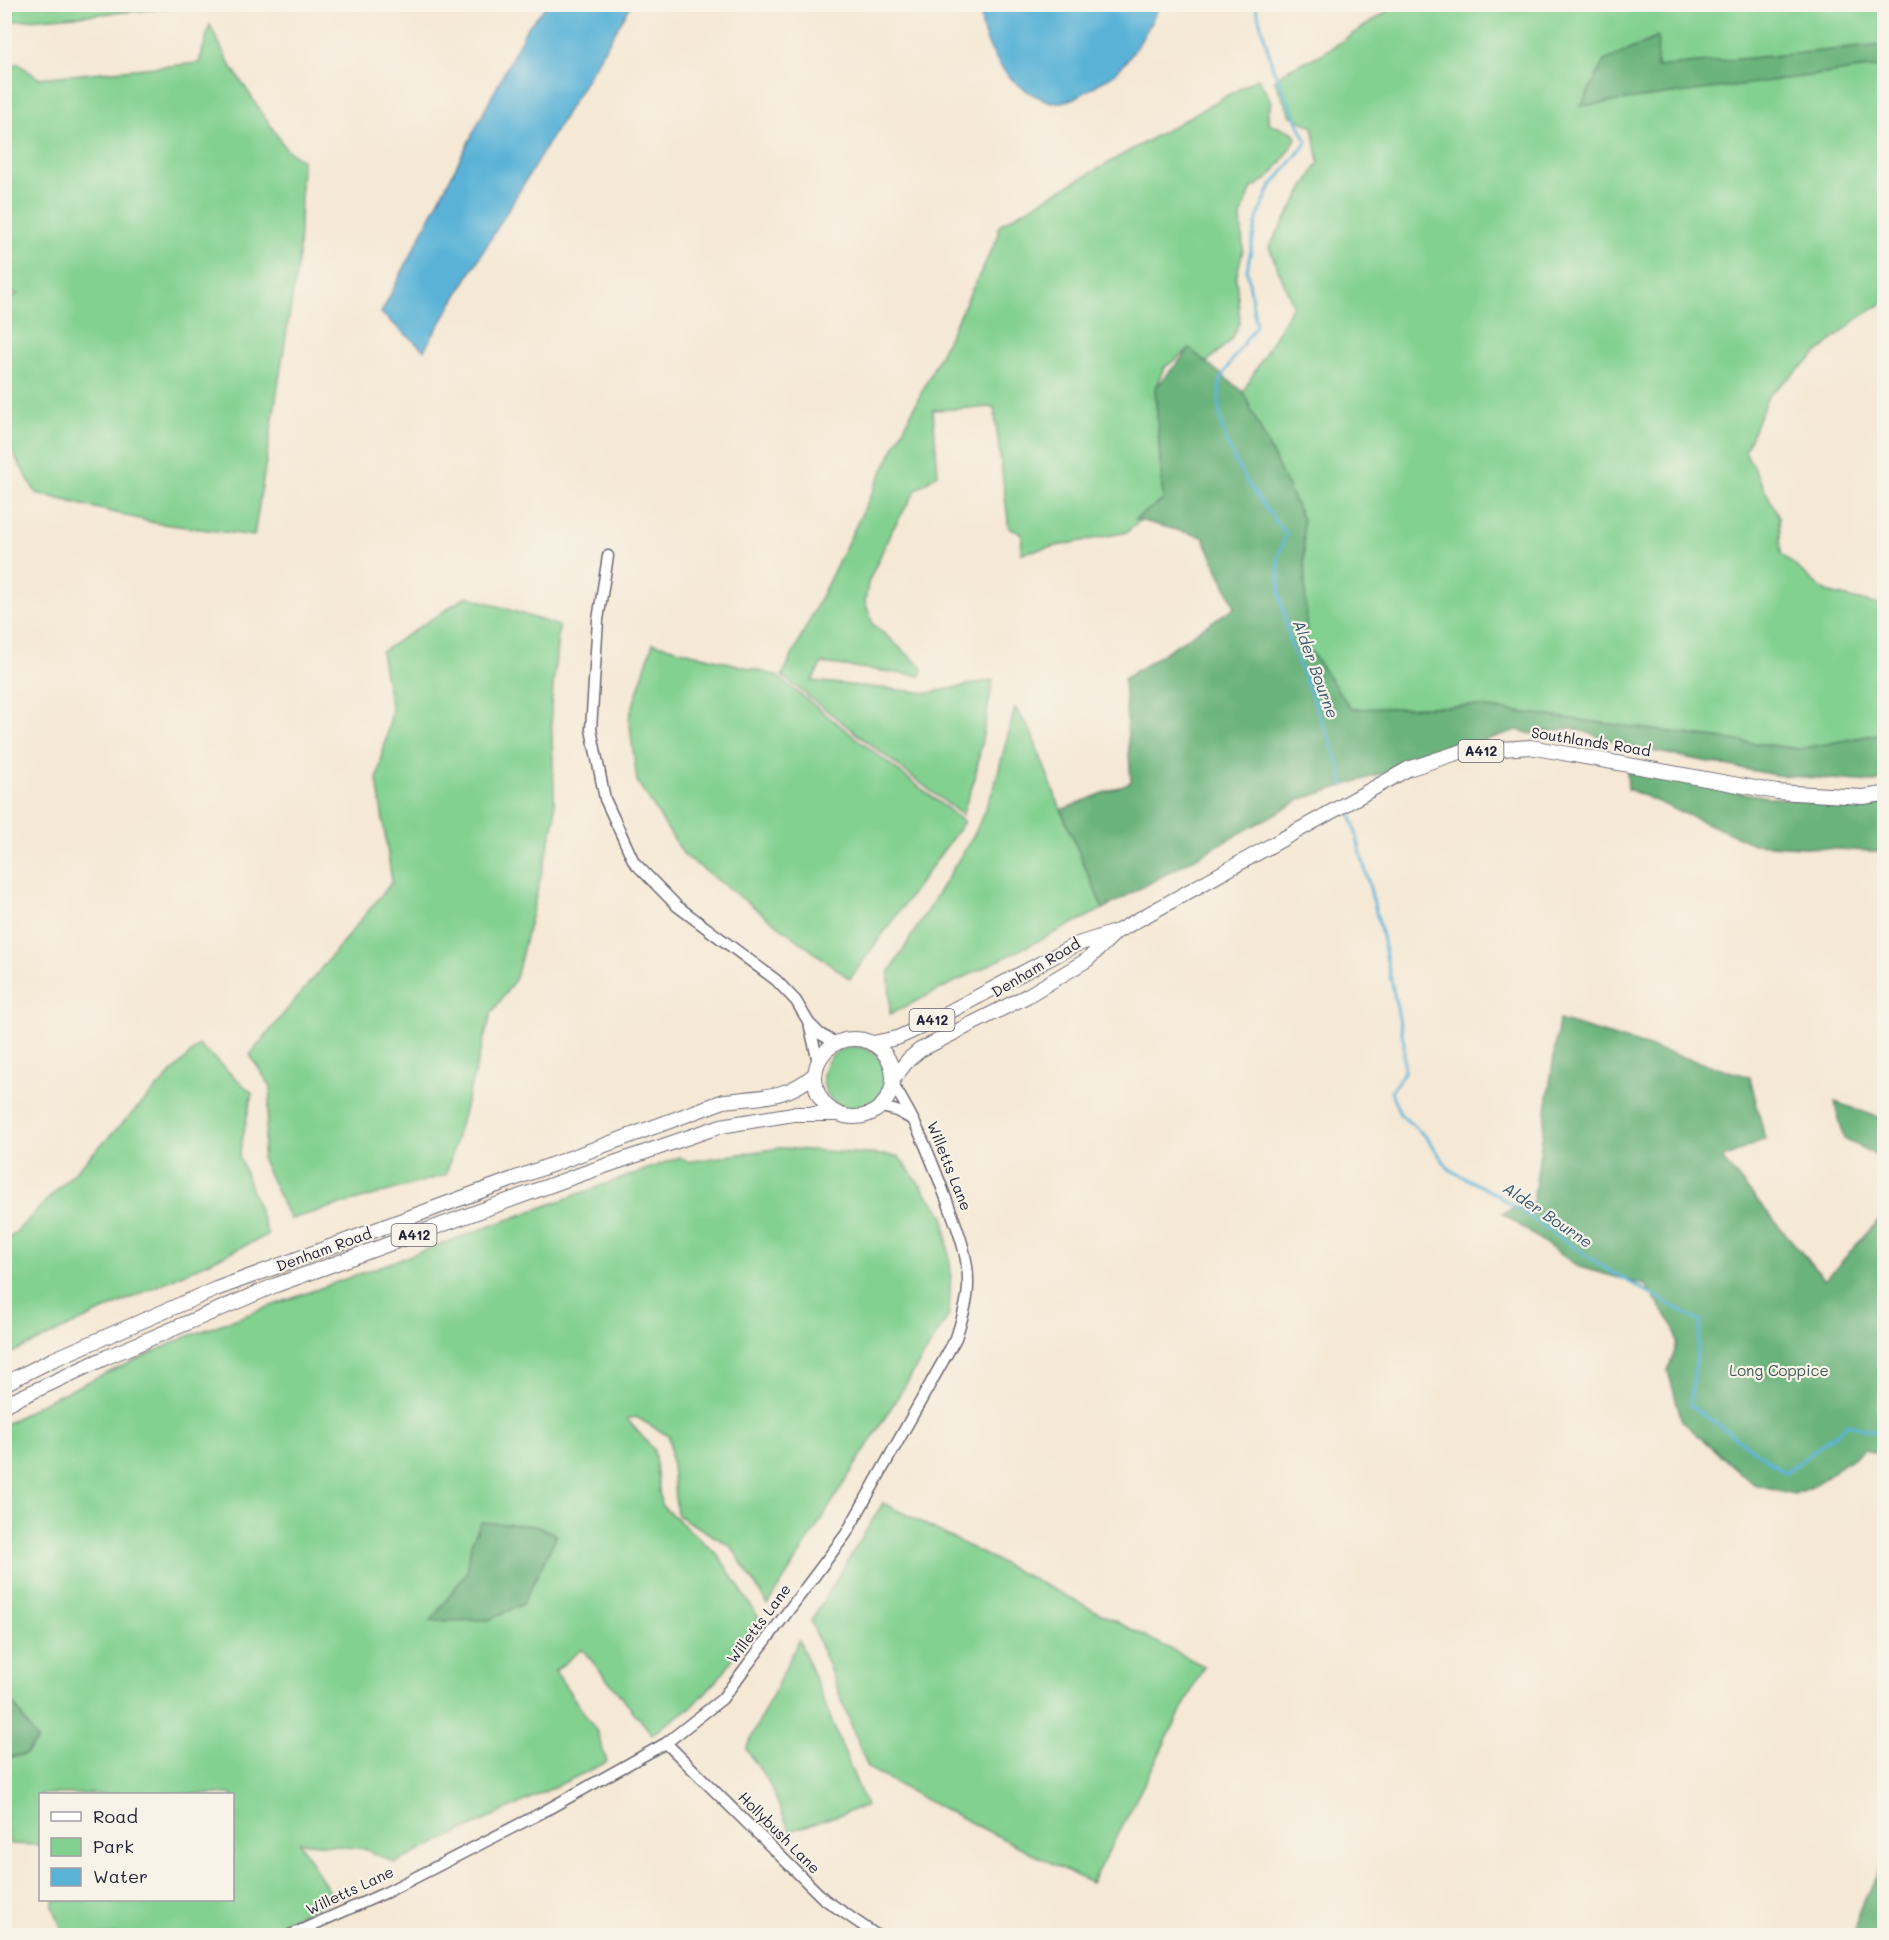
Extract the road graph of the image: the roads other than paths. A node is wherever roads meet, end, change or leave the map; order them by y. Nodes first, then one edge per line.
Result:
1 (608, 556) dead end
2 (1884, 794) edge
3 (1118, 931) junction
4 (809, 1023) junction
5 (836, 1043) junction
6 (873, 1043) junction
7 (816, 1068) junction
8 (894, 1082) junction
9 (882, 1107) junction
10 (838, 1114) junction
11 (914, 1120) junction
12 (4, 1384) edge
13 (4, 1405) edge
14 (666, 1743) junction
15 (288, 1935) edge
16 (878, 1935) edge

1 - 4 street
2 - 3 main road, Southlands Road / A412
3 - 6 main road, Denham Road / A412
3 - 8 main road, Denham Road / A412
4 - 5 street
4 - 7 street
5 - 6 main road
5 - 7 main road
6 - 8 main road
7 - 10 main road
7 - 12 main road, Denham Road / A412
8 - 9 main road
8 - 11 street, Willetts Lane
9 - 10 main road
9 - 11 street, Willetts Lane
10 - 13 main road, Denham Road / A412
11 - 14 street, Willetts Lane
14 - 15 street, Willetts Lane
14 - 16 street, Hollybush Lane

